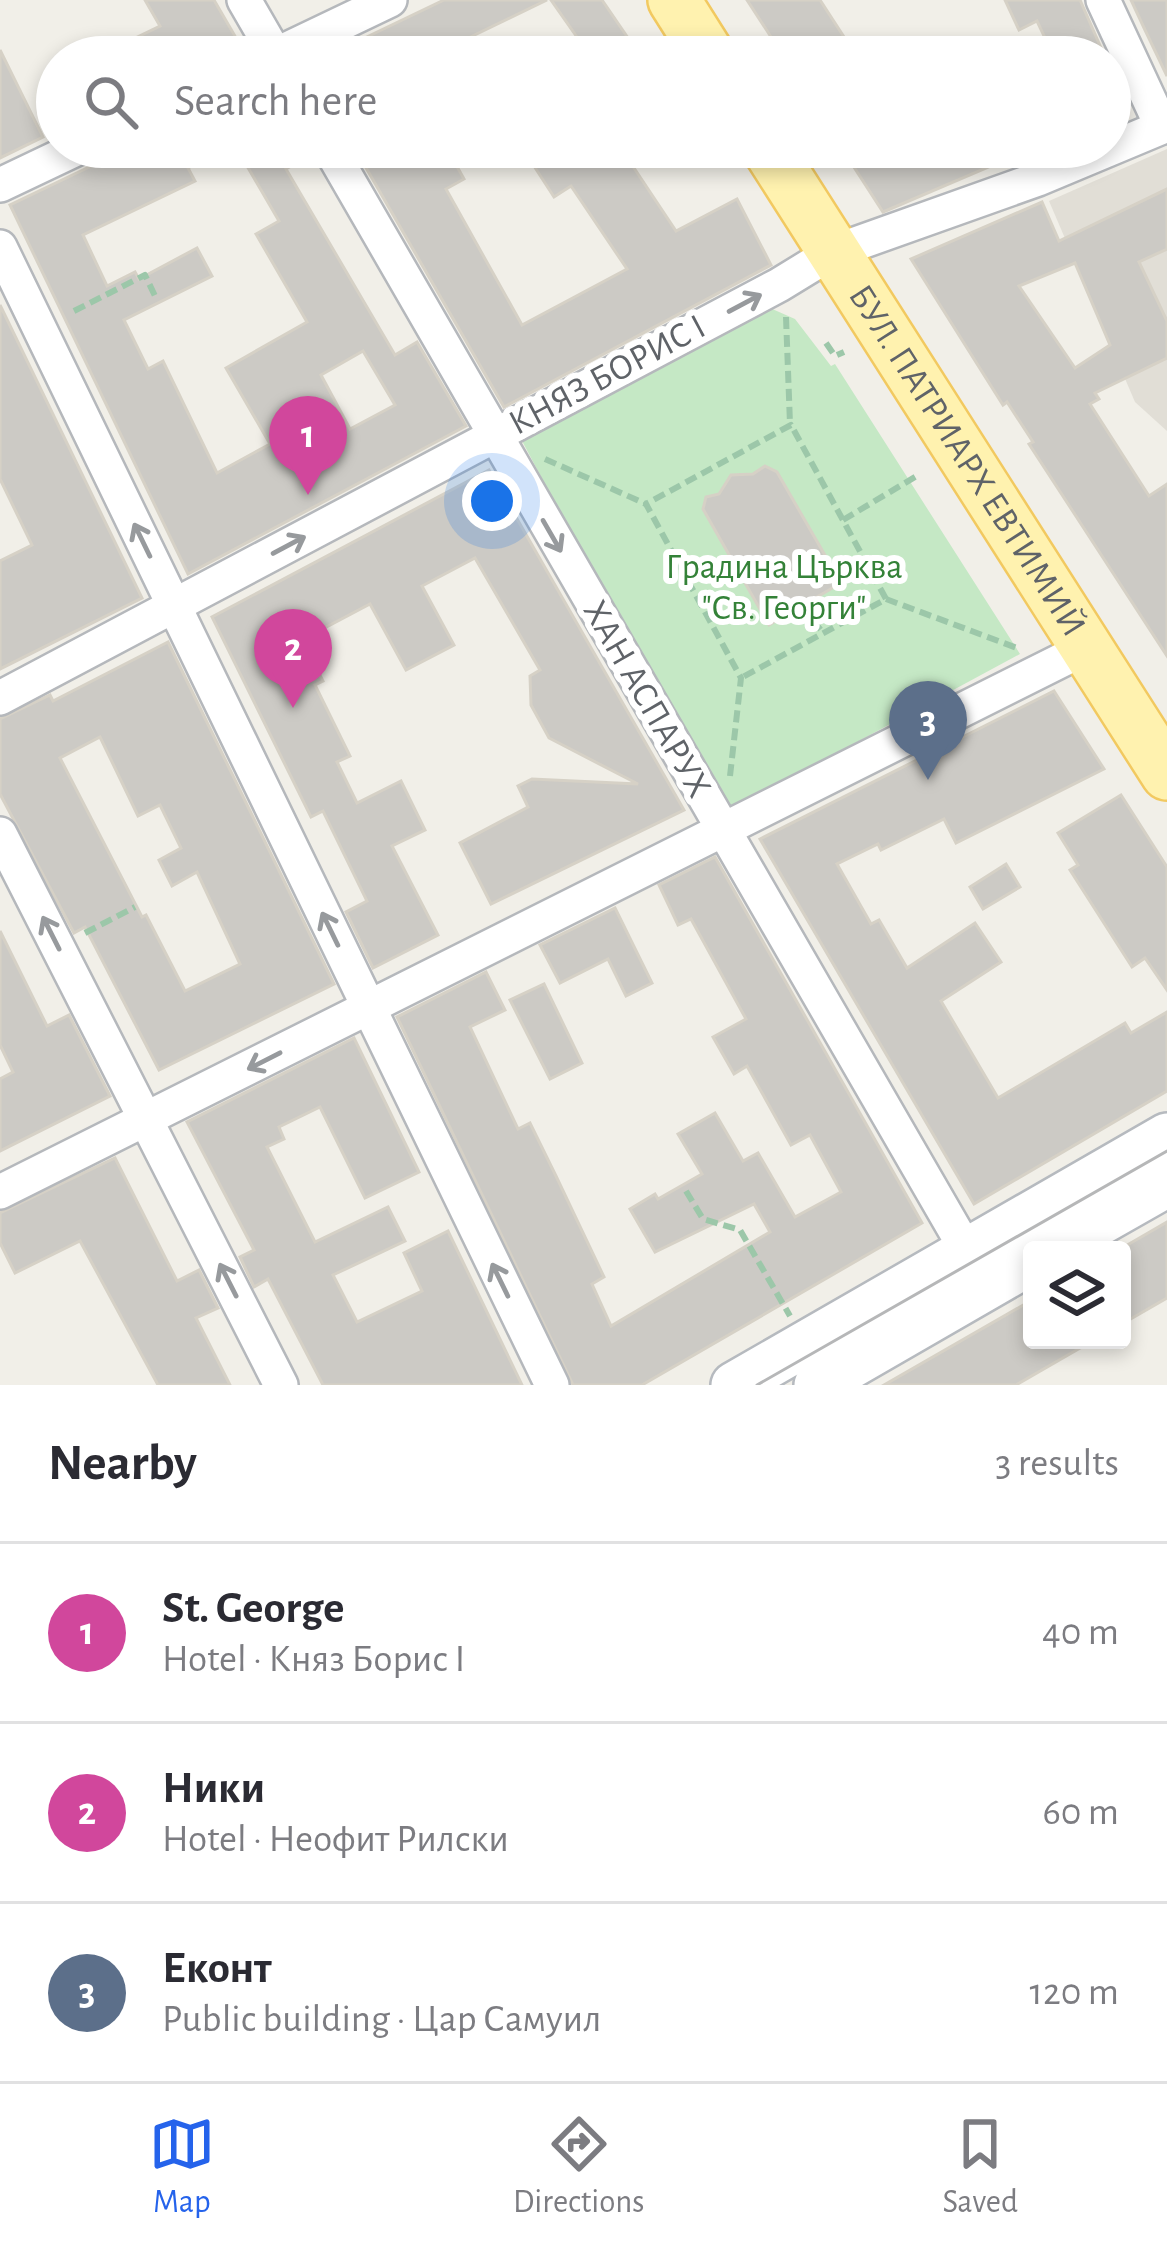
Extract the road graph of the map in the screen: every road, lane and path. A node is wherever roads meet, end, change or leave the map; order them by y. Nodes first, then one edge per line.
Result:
1 (244, 0) edge
2 (390, 0) edge
3 (674, 0) edge
4 (1103, 0) edge
5 (264, 36) edge
6 (316, 36) edge
7 (697, 36) edge
8 (1121, 36) edge
9 (1131, 57) edge
10 (1165, 126) edge
11 (1131, 140) edge
12 (36, 168) edge
13 (341, 168) edge
14 (780, 168) edge
15 (1064, 168) edge
16 (0, 185) edge
17 (0, 247) edge
18 (833, 252) junction
19 (156, 298) dead end
20 (786, 308) dead end
21 (74, 310) dead end
22 (826, 343) dead end
23 (844, 352) dead end
24 (790, 425) junction
25 (493, 435) junction
26 (920, 474) dead end
27 (646, 504) junction
28 (842, 520) junction
29 (886, 599) junction
30 (802, 606) dead end
31 (174, 607) junction
32 (824, 633) junction
33 (1061, 651) junction
34 (741, 678) junction
35 (0, 698) edge
36 (1167, 774) edge
37 (724, 832) junction
38 (0, 834) edge
39 (135, 907) dead end
40 (58, 948) junction
41 (368, 1009) junction
42 (147, 1120) junction
43 (1167, 1136) edge
44 (1167, 1184) edge
45 (686, 1191) dead end
46 (0, 1192) edge
47 (1067, 1241) edge
48 (967, 1251) junction
49 (1023, 1266) edge
50 (796, 1325) dead end
51 (281, 1385) edge
52 (552, 1385) edge
53 (734, 1385) edge
54 (817, 1385) edge

1 - 5 street
2 - 6 street
3 - 7 main road
4 - 8 street
9 - 10 street
10 - 11 street, КНЯЗ БОРИС I
12 - 16 street
13 - 25 street, ХАН АСПАРУХ
14 - 18 main road, БУЛ. ПАТРИАРХ ЕВТИМИЙ
15 - 18 street, КНЯЗ БОРИС I
31 -> 17 street
25 -> 18 street, КНЯЗ БОРИС I
18 - 33 main road, БУЛ. ПАТРИАРХ ЕВТИМИЙ
19 - 21 path
20 - 24 path
22 - 23 path
24 - 27 path
24 - 28 path
25 - 27 path
31 -> 25 street, КНЯЗ БОРИС I
25 -> 37 street, ХАН АСПАРУХ
26 - 28 path
27 - 34 path
28 - 29 path
29 - 32 path
29 - 33 path
30 - 32 path
31 - 35 street, КНЯЗ БОРИС I
41 -> 31 street
32 - 34 path
33 - 36 main road, БУЛ. ПАТРИАРХ ЕВТИМИЙ
33 - 37 street
34 - 37 path
37 - 41 street
37 - 48 street, ХАН АСПАРУХ
40 -> 38 street
39 - 40 path
40 - 42 street
41 -> 42 street
52 -> 41 street
42 - 46 street
51 -> 42 street
43 - 48 main road
44 - 47 main road
45 - 50 path
48 - 53 main road
49 - 54 main road

